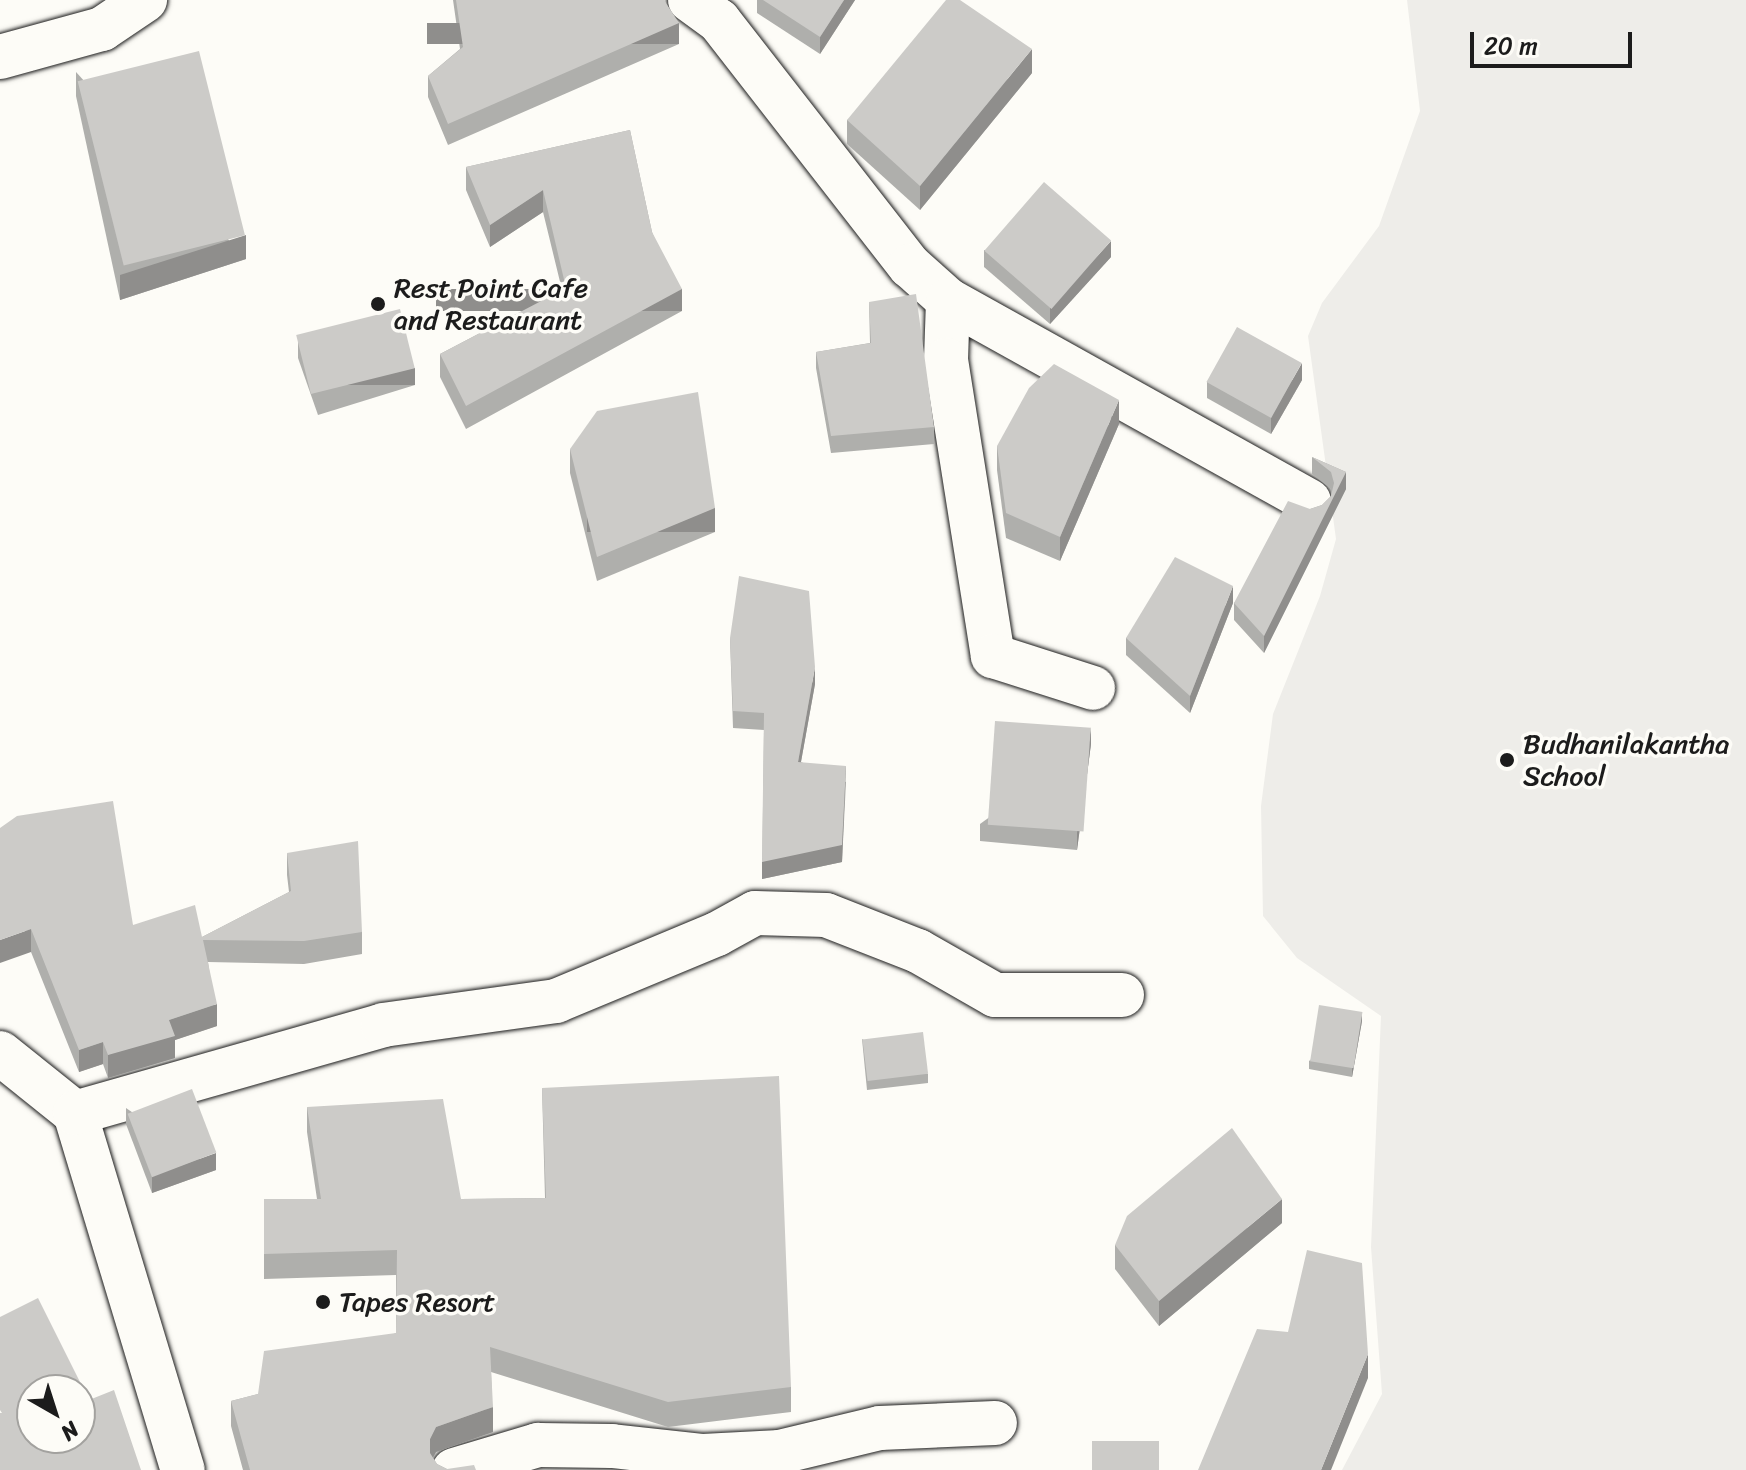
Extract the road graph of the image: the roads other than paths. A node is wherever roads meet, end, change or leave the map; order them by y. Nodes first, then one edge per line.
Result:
1 (145, 0) edge
2 (690, 0) edge
3 (0, 57) edge
4 (948, 300) junction
5 (1309, 501) dead end
6 (1093, 688) dead end
7 (1122, 995) dead end
8 (0, 1053) edge
9 (75, 1113) junction
10 (995, 1423) dead end
11 (183, 1470) edge
12 (454, 1470) edge

1 - 3 street
2 - 4 street
4 - 5 street
4 - 6 street
7 - 9 street
8 - 9 street
9 - 11 street
10 - 12 street

